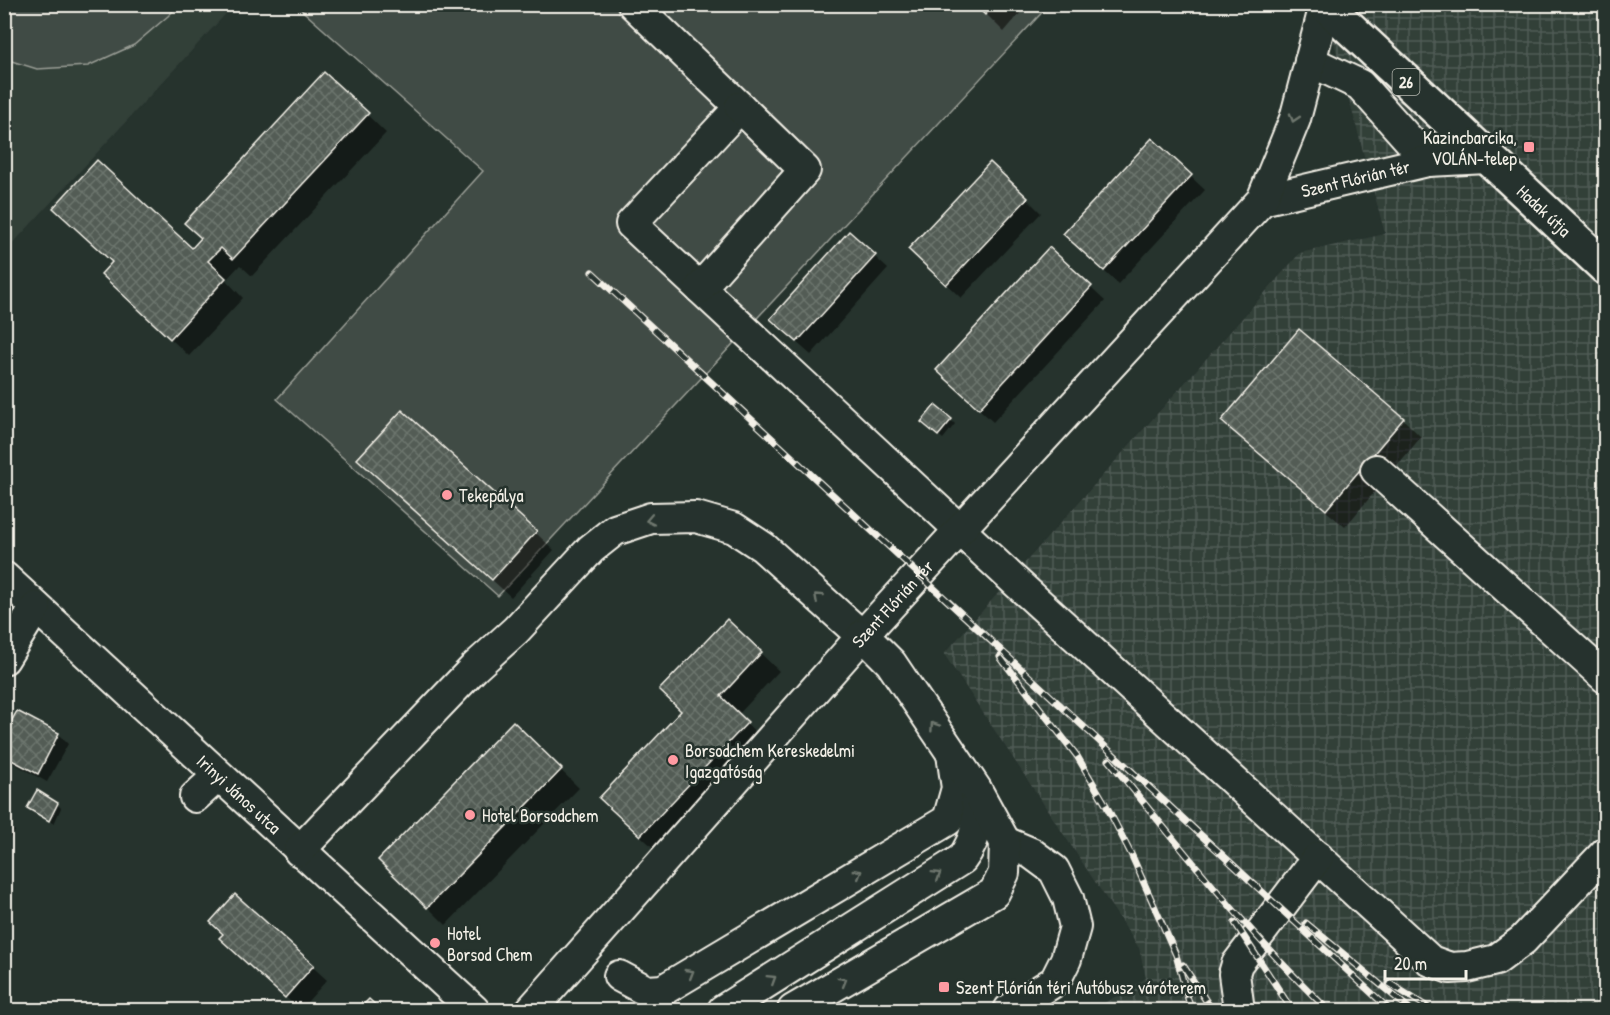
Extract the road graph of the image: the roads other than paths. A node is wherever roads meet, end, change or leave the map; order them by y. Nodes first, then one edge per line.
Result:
1 (633, 4) edge
2 (1324, 5) edge
3 (1310, 61) junction
4 (740, 107) junction
5 (1487, 158) junction
6 (1428, 161) junction
7 (1262, 200) junction
8 (1605, 268) edge
9 (700, 288) junction
10 (1376, 470) dead end
11 (960, 530) junction
12 (4, 577) edge
13 (36, 607) junction
14 (862, 636) junction
15 (4, 659) edge
16 (1605, 678) edge
17 (951, 752) junction
18 (218, 776) junction
19 (976, 789) junction
20 (195, 797) dead end
21 (1005, 842) junction
22 (299, 851) junction
23 (1605, 852) edge
24 (1318, 857) junction
25 (584, 951) junction
26 (619, 976) junction
27 (474, 1011) edge
28 (531, 1011) edge
29 (666, 1011) edge
30 (723, 1011) edge
31 (793, 1011) edge
32 (1009, 1011) edge
33 (1239, 1011) edge

1 - 4 street
2 - 3 street, Szent Flórián tér
2 - 5 main road, Hadak útja / 26
3 - 6 street
3 -> 7 street, Szent Flórián tér
4 - 9 street
4 - 9 street
5 - 6 street, Szent Flórián tér
5 - 8 main road, Hadak útja / 26
6 - 7 street, Szent Flórián tér
7 - 11 street, Szent Flórián tér
9 - 11 street
10 - 16 street
11 - 14 street, Szent Flórián tér
11 - 24 street
12 - 13 street, Irinyi János utca
13 - 15 street
13 - 18 street, Irinyi János utca
17 -> 14 street
14 -> 22 street
14 - 25 street, Szent Flórián tér
17 - 19 street
26 -> 17 street
18 - 20 street
18 - 22 street, Irinyi János utca
19 - 21 street
30 -> 19 street
31 -> 21 street
21 - 32 street
22 - 27 street, Irinyi János utca
23 - 24 street
24 - 33 street
25 - 26 street
25 - 28 street, Szent Flórián tér
26 - 29 street

